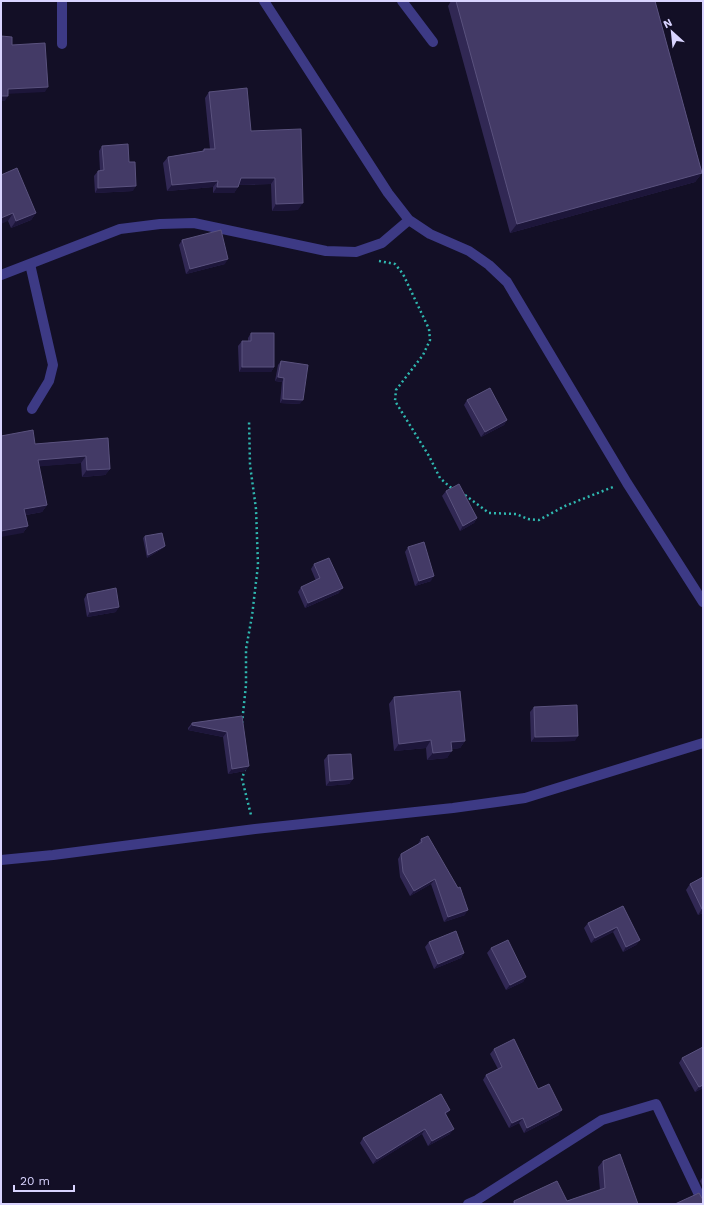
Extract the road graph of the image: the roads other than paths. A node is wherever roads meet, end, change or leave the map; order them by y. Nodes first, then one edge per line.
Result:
1 (62, 1) edge
2 (264, 1) edge
3 (402, 1) edge
4 (433, 42) dead end
5 (62, 44) dead end
6 (409, 220) junction
7 (30, 264) junction
8 (1, 275) edge
9 (32, 409) dead end
10 (703, 602) edge
11 (703, 743) edge
12 (1, 860) edge
13 (703, 1203) edge
14 (468, 1204) edge

1 - 5 street
2 - 6 street
3 - 4 street
6 - 7 street
6 - 10 street
7 - 8 street
7 - 9 street
11 - 12 street
13 - 14 street

